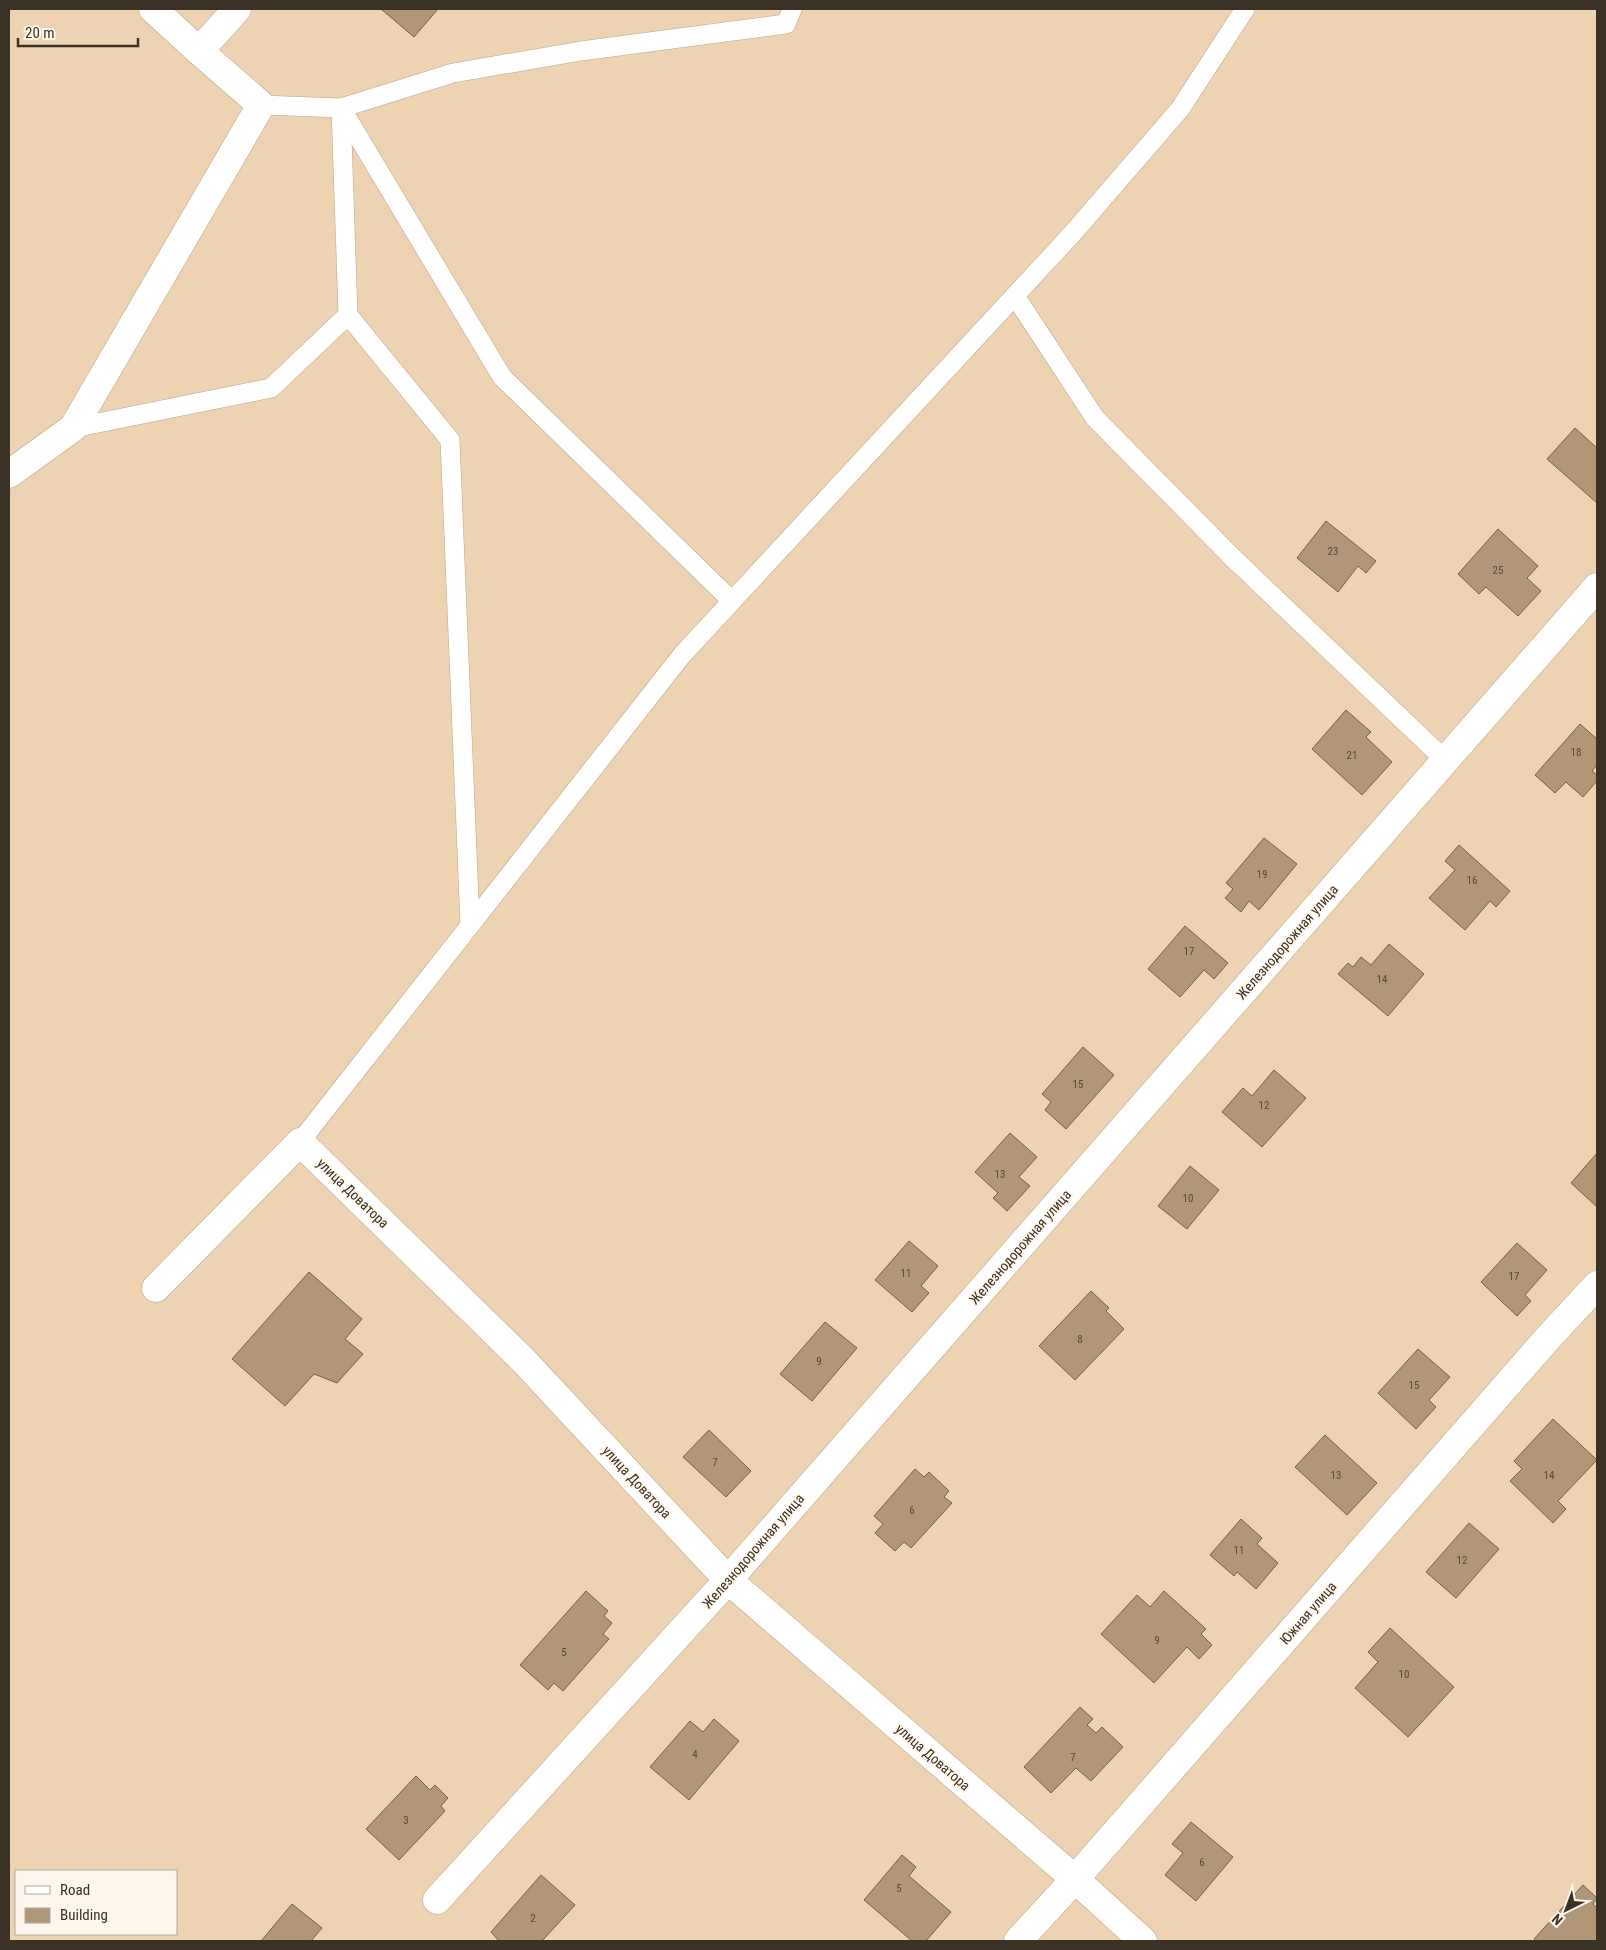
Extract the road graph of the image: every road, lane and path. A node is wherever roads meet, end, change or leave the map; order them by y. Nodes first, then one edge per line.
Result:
1 (153, 9) edge
2 (237, 9) edge
3 (792, 9) edge
4 (1245, 9) edge
5 (199, 51) junction
6 (262, 105) junction
7 (341, 108) junction
8 (1015, 296) junction
9 (348, 315) junction
10 (73, 428) junction
11 (9, 474) edge
12 (1597, 587) edge
13 (732, 601) junction
14 (1446, 760) junction
15 (470, 925) junction
16 (300, 1142) junction
17 (1597, 1285) edge
18 (156, 1288) dead end
19 (728, 1580) junction
20 (1075, 1879) junction
21 (437, 1900) dead end
22 (1018, 1941) edge
23 (1143, 1941) edge

1 - 5 street
2 - 5 street
3 - 7 lane
4 - 8 lane
5 - 6 street
6 - 7 lane
6 - 10 street
7 - 9 lane
7 - 13 lane
8 - 13 lane
8 - 14 lane
9 - 10 lane
9 - 15 lane
10 - 11 street
12 - 14 street, Железнодорожная улица
13 - 15 lane
14 - 19 street, Железнодорожная улица
15 - 16 lane
16 - 18 street
16 - 19 street, улица Доватора
17 - 20 street, Южная улица
19 - 20 street, улица Доватора
19 - 21 street, Железнодорожная улица
20 - 22 street, Южная улица
20 - 23 street, улица Доватора

